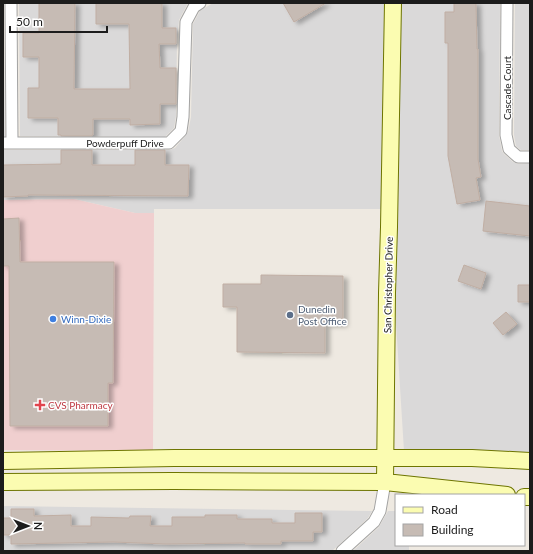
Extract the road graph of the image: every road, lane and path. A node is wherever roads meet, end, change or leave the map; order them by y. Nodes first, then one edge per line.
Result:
1 (11, 3) edge
2 (200, 3) edge
3 (393, 3) edge
4 (507, 3) edge
5 (8, 143) edge
6 (530, 157) edge
7 (386, 458) junction
8 (3, 461) edge
9 (530, 461) edge
10 (3, 482) edge
11 (386, 482) junction
12 (498, 494) edge
13 (342, 551) edge

1 - 5 street
2 - 5 street, Powderpuff Drive
3 - 7 main road, San Christopher Drive
4 - 6 street, Cascade Court
7 - 8 main road
7 - 9 main road
7 - 11 main road, San Christopher Drive
10 - 11 main road
11 - 12 main road
11 - 13 street, San Christopher Drive

